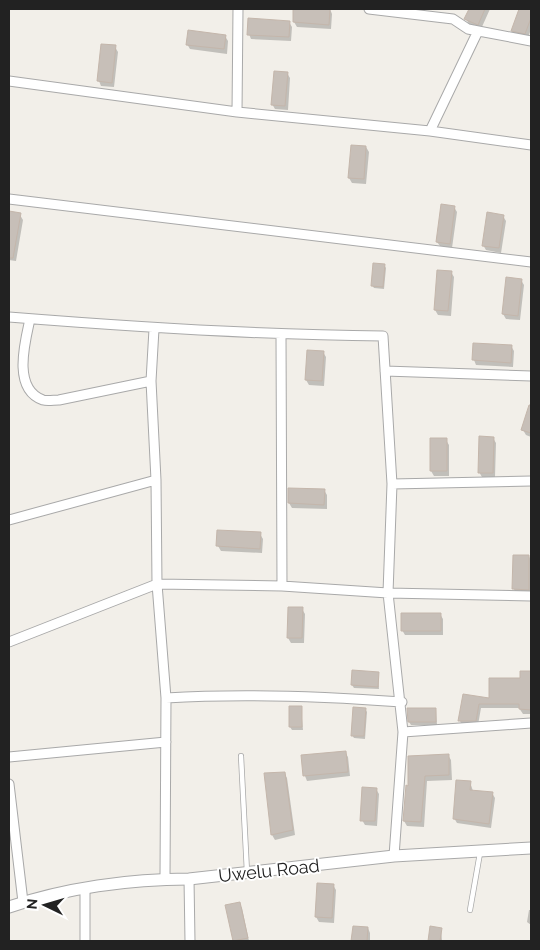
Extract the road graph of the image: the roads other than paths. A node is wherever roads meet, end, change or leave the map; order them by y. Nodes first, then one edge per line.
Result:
1 (238, 9) edge
2 (369, 9) edge
3 (478, 31) junction
4 (531, 41) edge
5 (9, 81) edge
6 (237, 112) junction
7 (430, 131) junction
8 (531, 145) edge
9 (9, 199) edge
10 (531, 262) edge
11 (9, 317) edge
12 (30, 319) junction
13 (154, 329) junction
14 (281, 335) junction
15 (384, 372) junction
16 (531, 376) edge
17 (151, 381) junction
18 (156, 480) junction
19 (531, 481) edge
20 (392, 484) junction
21 (9, 520) edge
22 (157, 584) junction
23 (282, 586) junction
24 (388, 593) junction
25 (531, 596) edge
26 (9, 642) edge
27 (166, 698) junction
28 (402, 702) junction
29 (531, 723) edge
30 (403, 732) junction
31 (166, 742) junction
32 (241, 756) dead end
33 (9, 757) edge
34 (9, 784) edge
35 (531, 848) edge
36 (480, 852) junction
37 (394, 856) junction
38 (247, 873) junction
39 (165, 879) junction
40 (189, 879) junction
41 (85, 889) junction
42 (23, 902) junction
43 (9, 907) edge
44 (470, 910) dead end
45 (85, 941) edge
46 (190, 941) edge

1 - 6 street
2 - 3 street
3 - 4 street
3 - 7 street
5 - 6 street
6 - 7 street
7 - 8 street
9 - 10 street
11 - 12 street
12 - 13 street
12 - 17 street
13 - 14 street
13 - 17 street
14 - 15 street
14 - 23 street
15 - 16 street
15 - 20 street
17 - 18 street
18 - 21 street
18 - 22 street
19 - 20 street
20 - 24 street
22 - 23 street
22 - 26 street
22 - 27 street
23 - 24 street
24 - 25 street
24 - 28 street
27 - 28 street
27 - 31 street
28 - 30 street
29 - 30 street
30 - 37 street
31 - 33 street
31 - 39 street
32 - 38 lane
34 - 42 street
35 - 36 street, Uwelu Road
36 - 37 street, Uwelu Road
36 - 44 lane
37 - 38 street, Uwelu Road
38 - 40 street, Uwelu Road
39 - 40 street, Uwelu Road
39 - 41 street, Uwelu Road
40 - 46 street
41 - 42 street, Uwelu Road
41 - 45 street
42 - 43 street, Uwelu Road

